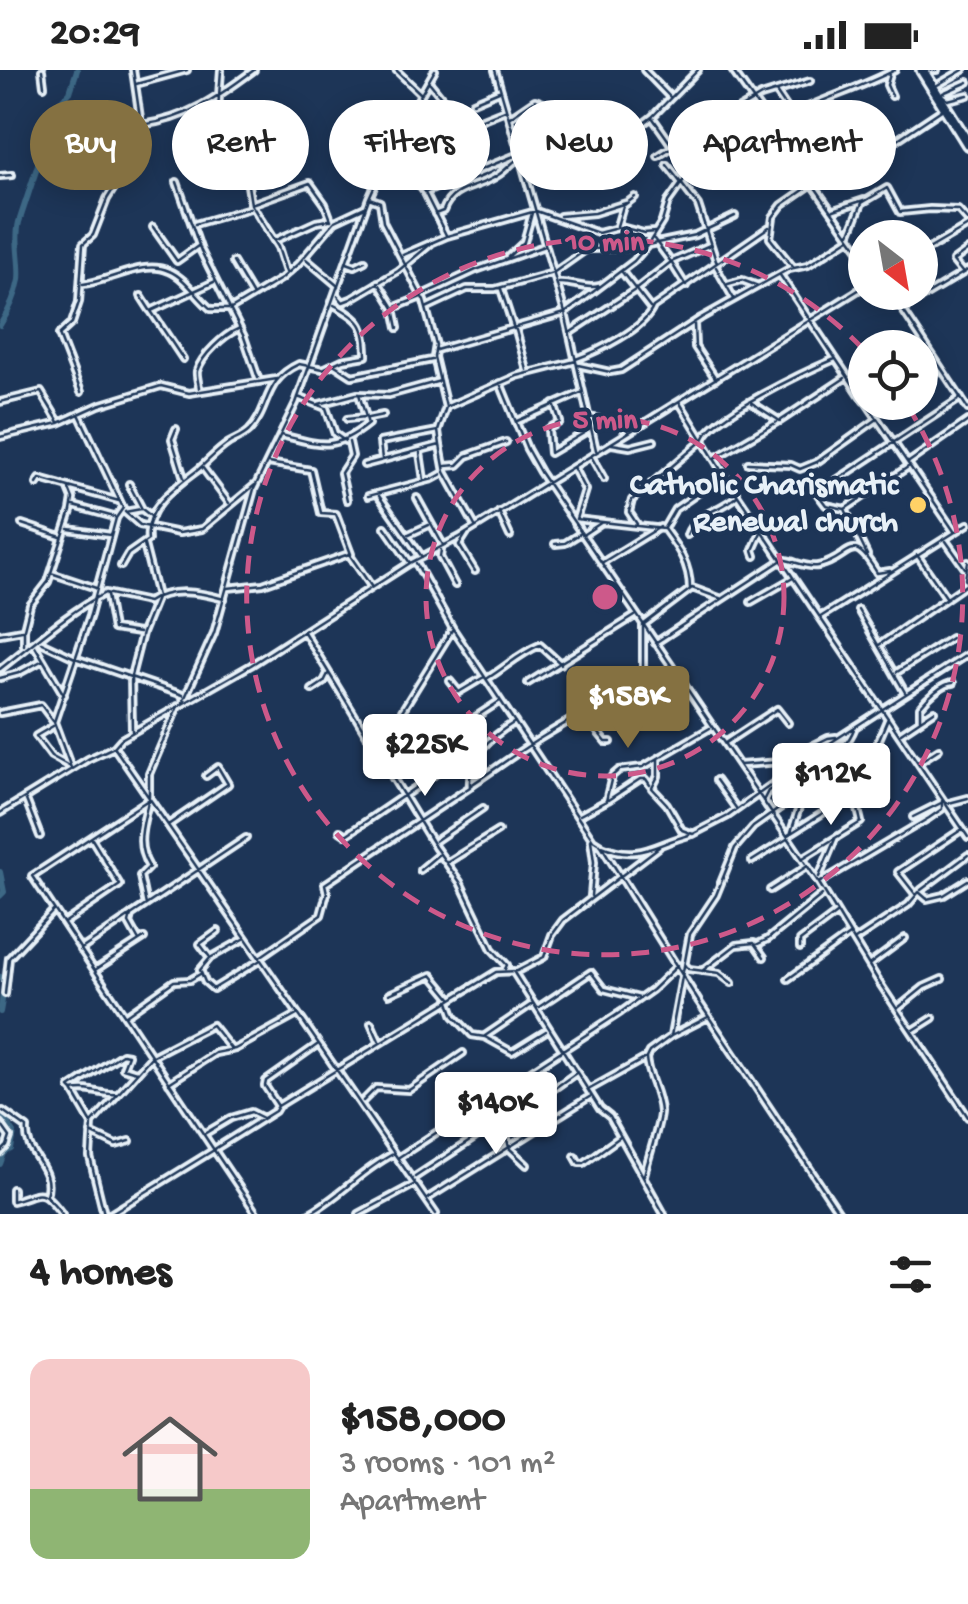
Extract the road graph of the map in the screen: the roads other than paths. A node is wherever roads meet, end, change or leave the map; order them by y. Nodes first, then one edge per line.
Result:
1 (42, 70) edge
2 (133, 70) edge
3 (187, 70) edge
4 (221, 70) edge
5 (254, 70) edge
6 (396, 70) edge
7 (435, 70) edge
8 (495, 70) edge
9 (644, 70) edge
10 (698, 70) edge
11 (732, 70) edge
12 (926, 70) edge
13 (938, 70) edge
14 (963, 70) edge
15 (892, 71) edge
16 (654, 72) edge
17 (653, 81) junction
18 (810, 81) dead end
19 (429, 82) junction
20 (968, 82) edge
21 (135, 84) junction
22 (44, 86) dead end
23 (500, 90) junction
24 (775, 91) junction
25 (937, 93) junction
26 (422, 95) junction
27 (968, 95) edge
28 (892, 96) dead end
29 (218, 97) junction
30 (670, 97) junction
31 (137, 100) edge
32 (419, 100) edge
33 (443, 100) edge
34 (477, 100) edge
35 (753, 100) edge
36 (756, 100) edge
37 (781, 100) edge
38 (824, 100) edge
39 (943, 109) junction
40 (506, 110) junction
41 (490, 116) edge
42 (652, 116) junction
43 (509, 118) joint
44 (648, 119) edge
45 (510, 122) edge
46 (152, 124) edge
47 (668, 140) edge
48 (896, 140) edge
49 (968, 144) edge
50 (668, 150) edge
51 (658, 156) dead end
52 (510, 158) edge
53 (510, 163) edge
54 (12, 175) dead end
55 (0, 176) edge
56 (114, 190) edge
57 (180, 190) edge
58 (373, 190) edge
59 (422, 190) edge
60 (529, 190) edge
61 (678, 190) edge
62 (685, 190) edge
63 (803, 190) edge
64 (814, 190) edge
65 (424, 193) junction
66 (635, 197) dead end
67 (369, 198) junction
68 (865, 200) junction
69 (626, 203) junction
70 (252, 205) junction
71 (366, 207) junction
72 (534, 209) junction
73 (830, 211) junction
74 (435, 214) junction
75 (559, 216) junction
76 (735, 216) dead end
77 (854, 220) edge
78 (333, 221) junction
79 (194, 224) junction
80 (770, 226) junction
81 (967, 226) edge
82 (153, 227) dead end
83 (618, 227) junction
84 (707, 230) junction
85 (848, 234) edge
86 (968, 234) edge
87 (447, 236) junction
88 (653, 236) junction
89 (848, 238) edge
90 (434, 240) junction
91 (274, 241) junction
92 (658, 243) junction
93 (938, 243) edge
94 (711, 244) junction
95 (200, 245) junction
96 (545, 246) junction
97 (647, 246) junction
98 (633, 248) junction
99 (968, 250) edge
100 (642, 251) junction
101 (402, 256) junction
102 (304, 258) junction
103 (507, 258) junction
104 (365, 261) dead end
105 (233, 262) dead end
106 (345, 262) junction
107 (671, 262) junction
108 (406, 264) junction
109 (716, 264) junction
110 (794, 268) junction
111 (622, 272) junction
112 (966, 272) edge
113 (553, 273) junction
114 (286, 275) junction
115 (780, 275) junction
116 (217, 281) junction
117 (377, 281) junction
118 (82, 284) junction
119 (557, 284) junction
120 (726, 284) junction
121 (339, 286) junction
122 (603, 286) junction
123 (686, 286) junction
124 (759, 286) junction
125 (500, 288) junction
126 (938, 289) edge
127 (635, 290) junction
128 (196, 292) junction
129 (253, 295) junction
130 (336, 295) junction
131 (141, 296) dead end
132 (422, 296) junction
133 (848, 297) edge
134 (734, 299) junction
135 (333, 305) junction
136 (394, 308) junction
137 (426, 308) junction
138 (231, 309) junction
139 (652, 309) junction
140 (902, 310) edge
141 (151, 311) junction
142 (565, 312) junction
143 (810, 320) junction
144 (694, 322) junction
145 (240, 328) junction
146 (398, 328) dead end
147 (514, 329) junction
148 (915, 330) edge
149 (569, 332) junction
150 (436, 350) junction
151 (835, 359) junction
152 (184, 360) dead end
153 (434, 360) junction
154 (576, 362) junction
155 (334, 364) junction
156 (938, 365) edge
157 (308, 366) junction
158 (527, 373) junction
159 (847, 377) joint
160 (278, 378) junction
161 (716, 379) junction
162 (259, 381) junction
163 (441, 381) junction
164 (500, 384) junction
165 (200, 390) junction
166 (80, 392) dead end
167 (583, 392) junction
168 (360, 394) junction
169 (298, 397) junction
170 (960, 398) junction
171 (0, 402) edge
172 (679, 402) junction
173 (750, 402) junction
174 (319, 404) junction
175 (554, 404) junction
176 (446, 407) junction
177 (968, 408) edge
178 (78, 414) junction
179 (383, 415) dead end
180 (588, 417) junction
181 (366, 418) junction
182 (347, 419) dead end
183 (876, 420) edge
184 (878, 420) edge
185 (516, 421) junction
186 (778, 421) junction
187 (968, 421) edge
188 (60, 423) junction
189 (176, 429) dead end
190 (591, 429) junction
191 (438, 431) junction
192 (630, 431) junction
193 (280, 435) junction
194 (0, 437) edge
195 (703, 440) junction
196 (347, 441) junction
197 (654, 441) dead end
198 (506, 442) dead end
199 (893, 442) junction
200 (610, 443) junction
201 (440, 446) junction
202 (420, 453) junction
203 (593, 453) junction
204 (715, 459) junction
205 (382, 460) junction
206 (267, 462) junction
207 (748, 463) dead end
208 (908, 464) junction
209 (364, 465) dead end
210 (444, 466) junction
211 (572, 466) junction
212 (202, 467) junction
213 (445, 472) junction
214 (724, 475) junction
215 (185, 479) junction
216 (604, 479) dead end
217 (424, 482) junction
218 (547, 482) junction
219 (37, 484) dead end
220 (129, 484) dead end
221 (256, 485) junction
222 (69, 489) junction
223 (379, 494) junction
224 (738, 494) junction
225 (368, 496) dead end
226 (417, 498) dead end
227 (347, 500) dead end
228 (120, 501) junction
229 (232, 502) junction
230 (73, 505) junction
231 (249, 508) junction
232 (142, 509) junction
233 (845, 509) junction
234 (498, 510) junction
235 (124, 512) junction
236 (116, 518) junction
237 (153, 518) junction
238 (576, 519) junction
239 (604, 521) junction
240 (22, 524) dead end
241 (431, 524) junction
242 (637, 524) junction
243 (968, 524) edge
244 (146, 526) junction
245 (384, 527) dead end
246 (66, 528) junction
247 (472, 528) junction
248 (662, 528) junction
249 (762, 528) junction
250 (954, 532) junction
251 (583, 533) junction
252 (112, 535) junction
253 (408, 535) junction
254 (687, 535) dead end
255 (510, 536) dead end
256 (62, 538) junction
257 (945, 539) junction
258 (144, 544) junction
259 (555, 544) dead end
260 (442, 547) junction
261 (351, 554) junction
262 (917, 555) junction
263 (755, 556) dead end
264 (867, 556) junction
265 (422, 557) junction
266 (784, 560) junction
267 (413, 562) junction
268 (968, 562) edge
269 (602, 563) junction
270 (121, 566) dead end
271 (965, 568) junction
272 (894, 570) junction
273 (476, 572) dead end
274 (51, 574) junction
275 (796, 578) junction
276 (455, 585) dead end
277 (967, 585) edge
278 (372, 587) junction
279 (228, 588) junction
280 (690, 589) junction
281 (97, 590) junction
282 (106, 594) junction
283 (157, 596) junction
284 (944, 597) junction
285 (722, 598) junction
286 (94, 599) junction
287 (224, 599) junction
288 (751, 602) dead end
289 (858, 610) dead end
290 (636, 615) junction
291 (820, 616) junction
292 (643, 625) junction
293 (24, 629) junction
294 (453, 629) junction
295 (303, 630) junction
296 (0, 634) edge
297 (142, 634) junction
298 (951, 638) dead end
299 (36, 642) junction
300 (656, 643) junction
301 (879, 645) junction
302 (24, 647) junction
303 (968, 654) edge
304 (75, 658) junction
305 (44, 660) junction
306 (561, 664) junction
307 (0, 669) edge
308 (642, 669) junction
309 (328, 673) junction
310 (895, 673) junction
311 (131, 676) junction
312 (0, 678) edge
313 (486, 678) junction
314 (450, 681) dead end
315 (528, 683) dead end
316 (954, 683) dead end
317 (686, 688) junction
318 (312, 690) dead end
319 (185, 695) junction
320 (907, 695) junction
321 (64, 696) junction
322 (501, 700) junction
323 (181, 704) junction
324 (882, 711) junction
325 (934, 712) dead end
326 (653, 713) junction
327 (0, 714) edge
328 (582, 714) junction
329 (889, 717) junction
330 (920, 720) junction
331 (515, 722) junction
332 (788, 722) dead end
333 (54, 724) junction
334 (396, 726) junction
335 (637, 726) dead end
336 (711, 728) junction
337 (854, 728) junction
338 (132, 732) junction
339 (900, 733) junction
340 (840, 737) junction
341 (447, 738) junction
342 (468, 740) dead end
343 (611, 742) dead end
344 (530, 744) junction
345 (723, 744) junction
346 (846, 744) junction
347 (114, 747) junction
348 (375, 749) junction
349 (939, 749) dead end
350 (658, 759) junction
351 (919, 762) junction
352 (450, 764) dead end
353 (738, 766) junction
354 (71, 768) junction
355 (394, 771) junction
356 (206, 776) dead end
357 (716, 780) dead end
358 (470, 786) junction
359 (652, 788) junction
360 (806, 790) junction
361 (857, 792) junction
362 (757, 793) junction
363 (405, 796) junction
364 (25, 798) junction
365 (968, 798) edge
366 (150, 800) junction
367 (606, 801) junction
368 (729, 801) junction
369 (763, 801) junction
370 (943, 802) junction
371 (483, 808) dead end
372 (738, 809) junction
373 (828, 810) junction
374 (0, 813) edge
375 (773, 814) junction
376 (578, 816) junction
377 (728, 816) junction
378 (914, 818) dead end
379 (420, 822) junction
380 (167, 826) junction
381 (962, 829) junction
382 (340, 831) dead end
383 (498, 831) dead end
384 (589, 834) junction
385 (689, 835) junction
386 (40, 836) dead end
387 (789, 836) junction
388 (91, 837) junction
389 (246, 838) dead end
390 (836, 838) junction
391 (968, 838) edge
392 (433, 842) junction
393 (601, 845) junction
394 (660, 848) junction
395 (440, 852) junction
396 (968, 855) edge
397 (802, 858) junction
398 (752, 861) dead end
399 (448, 862) junction
400 (808, 866) junction
401 (198, 870) junction
402 (420, 870) dead end
403 (620, 875) junction
404 (968, 880) edge
405 (819, 882) junction
406 (770, 890) dead end
407 (824, 892) junction
408 (918, 893) junction
409 (591, 896) junction
410 (146, 905) junction
411 (54, 910) junction
412 (838, 913) junction
413 (131, 915) junction
414 (62, 924) junction
415 (218, 931) dead end
416 (850, 933) junction
417 (865, 934) junction
418 (905, 938) dead end
419 (244, 939) junction
420 (854, 941) junction
421 (756, 944) junction
422 (800, 948) dead end
423 (80, 950) junction
424 (764, 957) dead end
425 (210, 958) junction
426 (260, 959) junction
427 (685, 964) junction
428 (869, 964) junction
429 (678, 965) junction
430 (702, 970) junction
431 (94, 971) junction
432 (505, 971) junction
433 (513, 971) junction
434 (201, 973) junction
435 (683, 974) junction
436 (788, 979) dead end
437 (942, 979) dead end
438 (732, 983) dead end
439 (5, 994) dead end
440 (389, 994) dead end
441 (640, 998) junction
442 (450, 999) junction
443 (534, 1003) junction
444 (538, 1008) junction
445 (897, 1009) junction
446 (125, 1015) junction
447 (298, 1015) junction
448 (710, 1017) junction
449 (932, 1018) dead end
450 (371, 1023) dead end
451 (548, 1030) junction
452 (913, 1031) junction
453 (484, 1036) junction
454 (671, 1036) junction
455 (380, 1042) junction
456 (318, 1044) junction
457 (232, 1050) junction
458 (562, 1050) junction
459 (463, 1053) dead end
460 (152, 1056) junction
461 (646, 1058) junction
462 (336, 1069) junction
463 (137, 1072) junction
464 (577, 1072) junction
465 (169, 1082) junction
466 (588, 1090) junction
467 (73, 1091) junction
468 (120, 1094) junction
469 (592, 1096) junction
470 (360, 1103) junction
471 (278, 1106) junction
472 (3, 1111) dead end
473 (968, 1117) edge
474 (264, 1118) junction
475 (0, 1123) edge
476 (92, 1123) junction
477 (504, 1124) junction
478 (90, 1132) junction
479 (204, 1134) junction
480 (622, 1136) junction
481 (130, 1141) dead end
482 (509, 1148) junction
483 (214, 1150) junction
484 (0, 1153) edge
485 (396, 1156) junction
486 (575, 1156) dead end
487 (527, 1165) dead end
488 (644, 1175) junction
489 (413, 1179) junction
490 (417, 1184) junction
491 (12, 1189) dead end
492 (46, 1195) junction
493 (427, 1198) junction
494 (62, 1214) edge
495 (104, 1214) edge
496 (110, 1214) edge
497 (258, 1214) edge
498 (308, 1214) edge
499 (359, 1214) edge
500 (436, 1214) edge
501 (664, 1214) edge
502 (840, 1214) edge

1 - 22 street
2 - 21 street
3 - 21 street
4 - 29 street
5 - 29 street
6 - 26 street
7 - 19 street
8 - 23 street
9 - 17 street
10 - 30 street
11 - 35 street
12 - 13 street
12 - 25 highway
14 - 25 street
15 - 28 street
15 - 38 street
16 - 17 street
17 - 30 street
18 - 24 street
19 - 26 street
19 - 33 street
20 - 25 street
21 - 31 street
23 - 34 street
23 - 40 street
24 - 36 street
24 - 37 street
25 - 27 street
25 - 39 highway
26 - 32 street
29 - 46 street
29 - 70 street
30 - 42 street
39 - 48 street
39 - 49 highway
40 - 41 street
40 - 43 street
42 - 44 street
42 - 47 street
43 - 45 street
50 - 51 street
52 - 65 street
53 - 74 street
54 - 55 street
56 - 118 street
57 - 79 street
58 - 67 street
59 - 65 street
60 - 72 street
61 - 88 street
62 - 84 street
63 - 80 street
64 - 73 street
65 - 74 street
66 - 69 street
67 - 71 street
67 - 101 street
68 - 73 street
68 - 77 street
68 - 81 street
69 - 75 street
69 - 83 street
70 - 78 street
70 - 79 street
70 - 91 street
71 - 78 street
71 - 106 street
72 - 75 street
72 - 87 street
72 - 96 street
72 - 103 street
73 - 85 street
74 - 87 street
75 - 83 street
76 - 84 street
78 - 91 street
78 - 102 street
79 - 95 street
80 - 109 street
80 - 110 street
81 - 86 street
81 - 93 street
82 - 95 street
83 - 88 street
84 - 92 street
84 - 94 street
87 - 90 street
88 - 92 street
88 - 97 street
89 - 110 street
90 - 101 street
90 - 108 street
91 - 114 street
92 - 97 street
92 - 107 street
94 - 107 street
94 - 109 street
95 - 116 street
96 - 103 street
96 - 113 street
97 - 98 street
97 - 100 street
98 - 100 street
98 - 113 street
99 - 112 street
100 - 111 street
101 - 108 street
102 - 114 street
102 - 121 street
103 - 132 street
104 - 106 street
105 - 129 street
106 - 121 street
107 - 123 street
107 - 127 street
108 - 117 street
108 - 132 street
109 - 120 street
109 - 123 street
110 - 115 street
111 - 122 street
111 - 127 street
112 - 126 street
113 - 119 street
113 - 125 street
114 - 129 street
115 - 124 street
115 - 143 street
116 - 128 street
116 - 138 street
117 - 130 street
117 - 136 street
118 - 128 street
118 - 166 street
119 - 122 street
119 - 142 street
120 - 124 street
120 - 134 street
121 - 130 street
122 - 142 street
123 - 139 street
124 - 134 street
125 - 137 street
125 - 147 street
127 - 139 street
127 - 149 street
128 - 138 street
128 - 141 street
129 - 138 street
130 - 135 street
131 - 141 street
132 - 136 street
132 - 137 street
133 - 143 street
134 - 144 street
135 - 155 street
135 - 157 street
136 - 146 street
137 - 150 street
138 - 145 street
139 - 154 street
140 - 148 street
141 - 152 street
142 - 147 street
142 - 149 street
143 - 151 street
143 - 161 street
144 - 154 street
144 - 161 street
145 - 162 street
145 - 165 street
147 - 150 street
147 - 158 street
149 - 154 street
150 - 153 street
151 - 159 street
151 - 173 street
153 - 155 street
153 - 163 street
154 - 158 street
154 - 167 street
155 - 157 street
156 - 170 street
157 - 160 street
157 - 169 street
158 - 164 street
159 - 186 street
160 - 162 street
160 - 212 street
161 - 172 street
162 - 165 street
163 - 168 street
163 - 176 street
164 - 176 street
164 - 185 street
165 - 178 street
167 - 175 street
167 - 180 street
168 - 174 street
168 - 181 street
169 - 174 street
169 - 193 street
170 - 177 street
170 - 199 street
171 - 188 street
172 - 192 street
172 - 195 street
173 - 186 street
173 - 195 street
174 - 196 street
175 - 185 street
175 - 190 street
176 - 191 street
178 - 188 street
178 - 228 street
179 - 181 street
180 - 190 street
180 - 192 street
181 - 182 street
181 - 196 street
183 - 207 street
184 - 199 street
185 - 218 street
186 - 204 street
187 - 208 street
188 - 194 street
189 - 215 street
190 - 203 street
191 - 201 street
191 - 205 street
192 - 200 street
193 - 196 street
193 - 206 street
195 - 204 street
195 - 242 street
196 - 227 street
197 - 200 street
198 - 210 street
199 - 208 street
199 - 233 street
200 - 203 street
201 - 202 street
201 - 210 street
202 - 205 street
202 - 217 street
203 - 211 street
203 - 216 street
204 - 214 street
205 - 209 street
206 - 221 street
206 - 261 street
208 - 233 street
208 - 250 street
210 - 213 street
211 - 218 street
211 - 238 street
212 - 215 street
212 - 229 street
213 - 217 street
213 - 247 street
214 - 224 street
214 - 248 street
215 - 237 street
217 - 223 street
218 - 234 street
218 - 238 street
219 - 222 street
220 - 232 street
221 - 229 street
221 - 231 street
222 - 228 street
222 - 230 street
223 - 225 street
223 - 253 street
224 - 249 street
224 - 254 street
226 - 241 street
228 - 235 street
229 - 231 street
229 - 244 street
230 - 236 street
230 - 246 street
231 - 279 street
232 - 235 street
232 - 237 street
233 - 264 street
234 - 247 street
234 - 255 street
235 - 236 street
235 - 244 street
236 - 252 street
237 - 244 street
238 - 239 street
238 - 251 street
239 - 242 street
239 - 251 street
240 - 256 street
241 - 253 street
241 - 260 street
242 - 248 street
243 - 250 street
244 - 258 street
245 - 267 street
246 - 252 street
246 - 256 street
247 - 260 street
247 - 273 street
248 - 269 street
248 - 280 street
249 - 263 street
249 - 266 street
250 - 257 street
251 - 259 street
251 - 269 street
252 - 281 street
253 - 265 street
256 - 274 street
257 - 262 street
257 - 271 street
258 - 270 street
258 - 283 street
260 - 265 street
260 - 276 street
261 - 278 street
261 - 279 street
262 - 272 street
262 - 284 street
264 - 266 street
264 - 272 street
265 - 267 street
266 - 275 street
266 - 285 street
267 - 278 street
267 - 294 street
268 - 271 street
269 - 290 street
271 - 277 street
272 - 291 street
274 - 281 street
274 - 293 street
275 - 288 street
275 - 291 street
277 - 284 street
278 - 295 street
279 - 287 street
280 - 285 street
280 - 292 street
281 - 282 street
281 - 286 street
282 - 283 street
282 - 286 street
282 - 297 street
283 - 287 street
283 - 297 street
284 - 301 street
285 - 300 street
286 - 299 street
286 - 304 street
287 - 319 street
289 - 301 street
290 - 292 street
290 - 306 street
291 - 324 street
292 - 300 street
292 - 308 street
293 - 296 street
293 - 302 street
294 - 313 street
294 - 334 street
295 - 309 street
295 - 323 street
297 - 311 street
298 - 310 street
299 - 302 street
299 - 304 street
299 - 305 street
300 - 317 street
301 - 310 street
302 - 307 street
303 - 320 street
304 - 311 street
304 - 321 street
305 - 312 street
305 - 321 street
306 - 313 street
306 - 315 street
308 - 326 street
308 - 328 street
309 - 318 street
309 - 348 street
310 - 320 street
311 - 319 street
311 - 338 street
313 - 314 street
313 - 322 street
316 - 330 street
317 - 326 street
317 - 336 street
319 - 323 street
320 - 324 street
321 - 333 street
322 - 331 street
322 - 341 street
323 - 338 street
323 - 366 street
324 - 329 street
324 - 337 street
325 - 330 street
326 - 335 street
327 - 333 street
328 - 343 street
328 - 344 street
329 - 339 street
329 - 361 street
330 - 339 street
331 - 344 street
331 - 358 street
332 - 345 street
333 - 354 street
333 - 354 street
334 - 341 street
334 - 348 street
334 - 355 street
336 - 345 street
336 - 350 street
337 - 340 street
337 - 346 street
338 - 347 street
339 - 351 street
340 - 353 street
340 - 362 street
341 - 342 street
341 - 355 street
344 - 358 street
344 - 376 street
345 - 353 street
346 - 360 street
346 - 369 street
347 - 354 street
347 - 366 street
348 - 355 street
349 - 351 street
350 - 359 street
350 - 367 street
351 - 370 street
352 - 363 street
353 - 362 street
354 - 364 street
355 - 363 street
356 - 380 street
357 - 368 street
358 - 379 street
359 - 367 street
359 - 385 street
360 - 373 street
360 - 375 street
360 - 387 street
361 - 373 street
361 - 390 street
362 - 369 street
362 - 372 street
363 - 379 street
363 - 382 street
364 - 374 street
364 - 386 street
365 - 370 street
366 - 380 street
366 - 388 street
366 - 410 street
367 - 376 street
368 - 372 street
368 - 377 street
369 - 375 street
370 - 378 street
370 - 381 street
370 - 405 street
371 - 392 street
372 - 377 street
373 - 387 street
375 - 387 street
375 - 427 street
376 - 384 street
377 - 385 street
379 - 392 street
379 - 426 street
380 - 401 street
381 - 391 street
381 - 408 street
383 - 399 street
384 - 393 street
384 - 409 street
385 - 394 street
387 - 397 street
387 - 398 street
388 - 411 street
388 - 414 street
389 - 401 street
390 - 397 street
390 - 405 street
392 - 395 street
393 - 394 street
393 - 403 street
394 - 403 street
395 - 399 street
395 - 402 street
396 - 408 street
397 - 400 street
399 - 432 street
400 - 405 street
400 - 406 street
401 - 410 street
401 - 419 street
403 - 409 street
403 - 429 street
404 - 408 street
405 - 407 street
407 - 412 street
407 - 421 street
408 - 417 street
409 - 433 street
410 - 413 street
411 - 414 street
411 - 439 street
412 - 416 street
412 - 422 street
413 - 423 street
413 - 431 street
414 - 423 street
415 - 425 street
416 - 417 street
416 - 420 street
416 - 436 street
417 - 420 street
418 - 428 street
419 - 425 street
419 - 426 street
420 - 428 street
421 - 424 street
421 - 430 street
423 - 431 street
425 - 434 street
426 - 434 street
426 - 447 street
427 - 430 street
427 - 435 street
428 - 445 street
429 - 435 street
429 - 441 street
430 - 438 street
431 - 446 street
432 - 433 street
432 - 442 street
433 - 443 street
434 - 446 street
435 - 448 street
435 - 454 street
437 - 445 street
440 - 442 street
441 - 444 street
441 - 458 street
442 - 453 street
442 - 455 street
443 - 444 street
443 - 453 street
444 - 451 street
445 - 452 street
446 - 460 street
447 - 456 street
447 - 457 street
448 - 454 street
448 - 502 street
449 - 452 street
450 - 455 street
451 - 453 street
451 - 458 street
452 - 473 street
454 - 461 street
455 - 462 street
456 - 462 street
456 - 471 street
457 - 460 street
457 - 465 street
458 - 464 street
458 - 485 street
459 - 470 street
460 - 463 street
460 - 465 street
461 - 466 street
461 - 488 street
462 - 470 street
462 - 471 street
463 - 467 street
463 - 468 street
464 - 466 street
464 - 477 street
465 - 479 street
466 - 469 street
467 - 468 street
467 - 476 street
468 - 476 street
469 - 480 street
469 - 482 street
470 - 485 street
471 - 474 street
472 - 492 street
474 - 479 street
474 - 483 street
475 - 484 street
476 - 478 street
477 - 482 street
477 - 489 street
478 - 481 street
478 - 495 street
479 - 483 street
480 - 486 street
480 - 488 street
482 - 487 street
482 - 493 street
483 - 496 street
483 - 497 street
485 - 489 street
485 - 498 street
488 - 501 street
489 - 490 street
490 - 493 street
490 - 499 street
491 - 492 street
492 - 494 street
493 - 500 street

